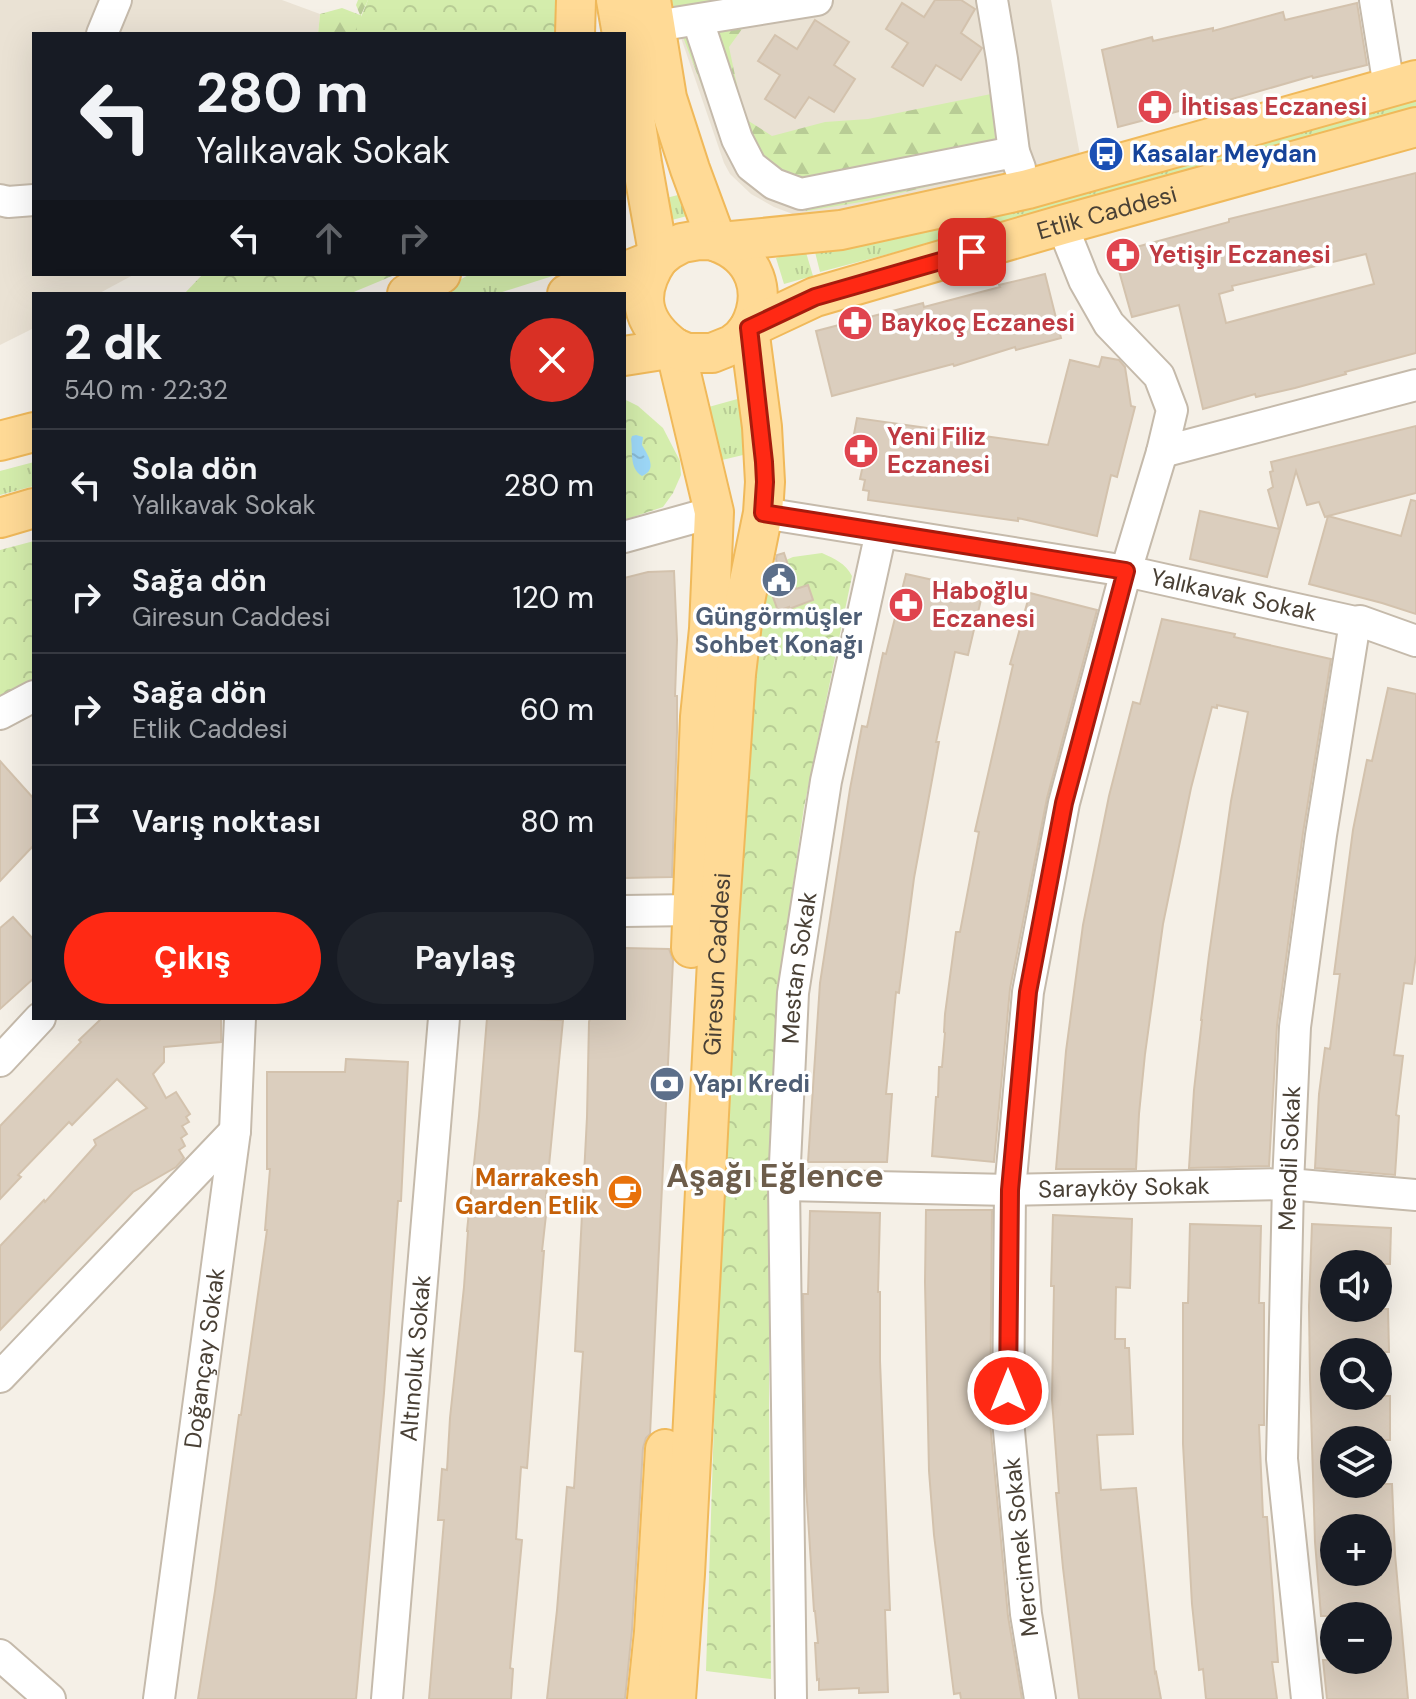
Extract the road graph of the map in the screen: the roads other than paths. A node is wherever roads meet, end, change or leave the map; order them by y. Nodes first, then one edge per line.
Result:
1 (116, 0) edge
2 (576, 0) edge
3 (616, 0) edge
4 (817, 0) edge
5 (992, 0) edge
6 (1375, 0) edge
7 (643, 20) edge
8 (698, 21) junction
9 (103, 32) edge
10 (575, 32) edge
11 (626, 60) edge
12 (1402, 83) edge
13 (1416, 127) edge
14 (1014, 152) junction
15 (1028, 189) junction
16 (0, 200) edge
17 (32, 200) edge
18 (1062, 225) junction
19 (717, 242) junction
20 (659, 258) junction
21 (626, 271) edge
22 (438, 276) edge
23 (614, 276) edge
24 (410, 292) edge
25 (572, 292) edge
26 (749, 328) junction
27 (675, 348) junction
28 (626, 356) edge
29 (1416, 385) edge
30 (32, 433) edge
31 (0, 441) edge
32 (1162, 452) junction
33 (32, 509) edge
34 (714, 512) junction
35 (763, 513) junction
36 (0, 518) edge
37 (881, 532) junction
38 (626, 536) edge
39 (1126, 571) junction
40 (1355, 622) junction
41 (1416, 641) edge
42 (32, 697) edge
43 (0, 714) edge
44 (693, 910) junction
45 (626, 911) edge
46 (38, 1020) edge
47 (240, 1020) edge
48 (444, 1020) edge
49 (0, 1061) edge
50 (235, 1131) junction
51 (1288, 1184) junction
52 (784, 1185) junction
53 (1010, 1190) junction
54 (1416, 1195) edge
55 (0, 1377) edge
56 (0, 1655) edge
57 (50, 1699) edge
58 (159, 1699) edge
59 (387, 1699) edge
60 (647, 1699) edge
61 (676, 1699) edge
62 (791, 1699) edge
63 (1040, 1699) edge
64 (1307, 1699) edge

1 - 9 street
2 - 10 main road
3 - 7 main road
4 - 8 street
5 - 14 street
6 - 12 street
7 - 8 street
7 - 19 main road
8 - 14 street
11 - 20 main road
12 - 15 main road, Etlik Caddesi
13 - 18 main road, Etlik Caddesi
14 - 15 street
15 - 19 main road, Etlik Caddesi
16 - 17 street
18 - 26 main road, Etlik Caddesi
18 - 32 street, Mercimek Sokak
19 - 20 main road, Etlik Caddesi
19 - 26 main road
20 - 21 main road, Etlik Caddesi
20 - 27 main road
22 - 24 main road
23 - 25 main road, Etlik Caddesi
26 - 27 main road, Etlik Caddesi
26 - 35 main road, Giresun Caddesi
27 - 28 main road, Etlik Caddesi
27 - 34 main road, Giresun Caddesi
29 - 32 street
30 - 31 main road
32 - 39 street, Mercimek Sokak
33 - 36 main road
34 - 38 street
34 - 44 main road, Giresun Caddesi
35 - 37 street, Yalıkavak Sokak
35 - 61 main road, Giresun Caddesi
37 - 39 street, Yalıkavak Sokak
37 - 52 street, Mestan Sokak
39 - 40 street, Yalıkavak Sokak
39 - 53 street, Mercimek Sokak
40 - 41 street, Yalıkavak Sokak
40 - 51 street, Mendil Sokak
42 - 43 street
44 - 45 street
44 - 60 main road, Giresun Caddesi
46 - 49 street
47 - 50 street, Doğançay Sokak
48 - 59 street, Altınoluk Sokak
50 - 55 street
50 - 58 street, Doğançay Sokak
51 - 53 street, Sarayköy Sokak
51 - 54 street, Sarayköy Sokak
51 - 64 street, Mendil Sokak
52 - 53 street, Sarayköy Sokak
52 - 62 street, Mestan Sokak
53 - 63 street, Mercimek Sokak
56 - 57 street

